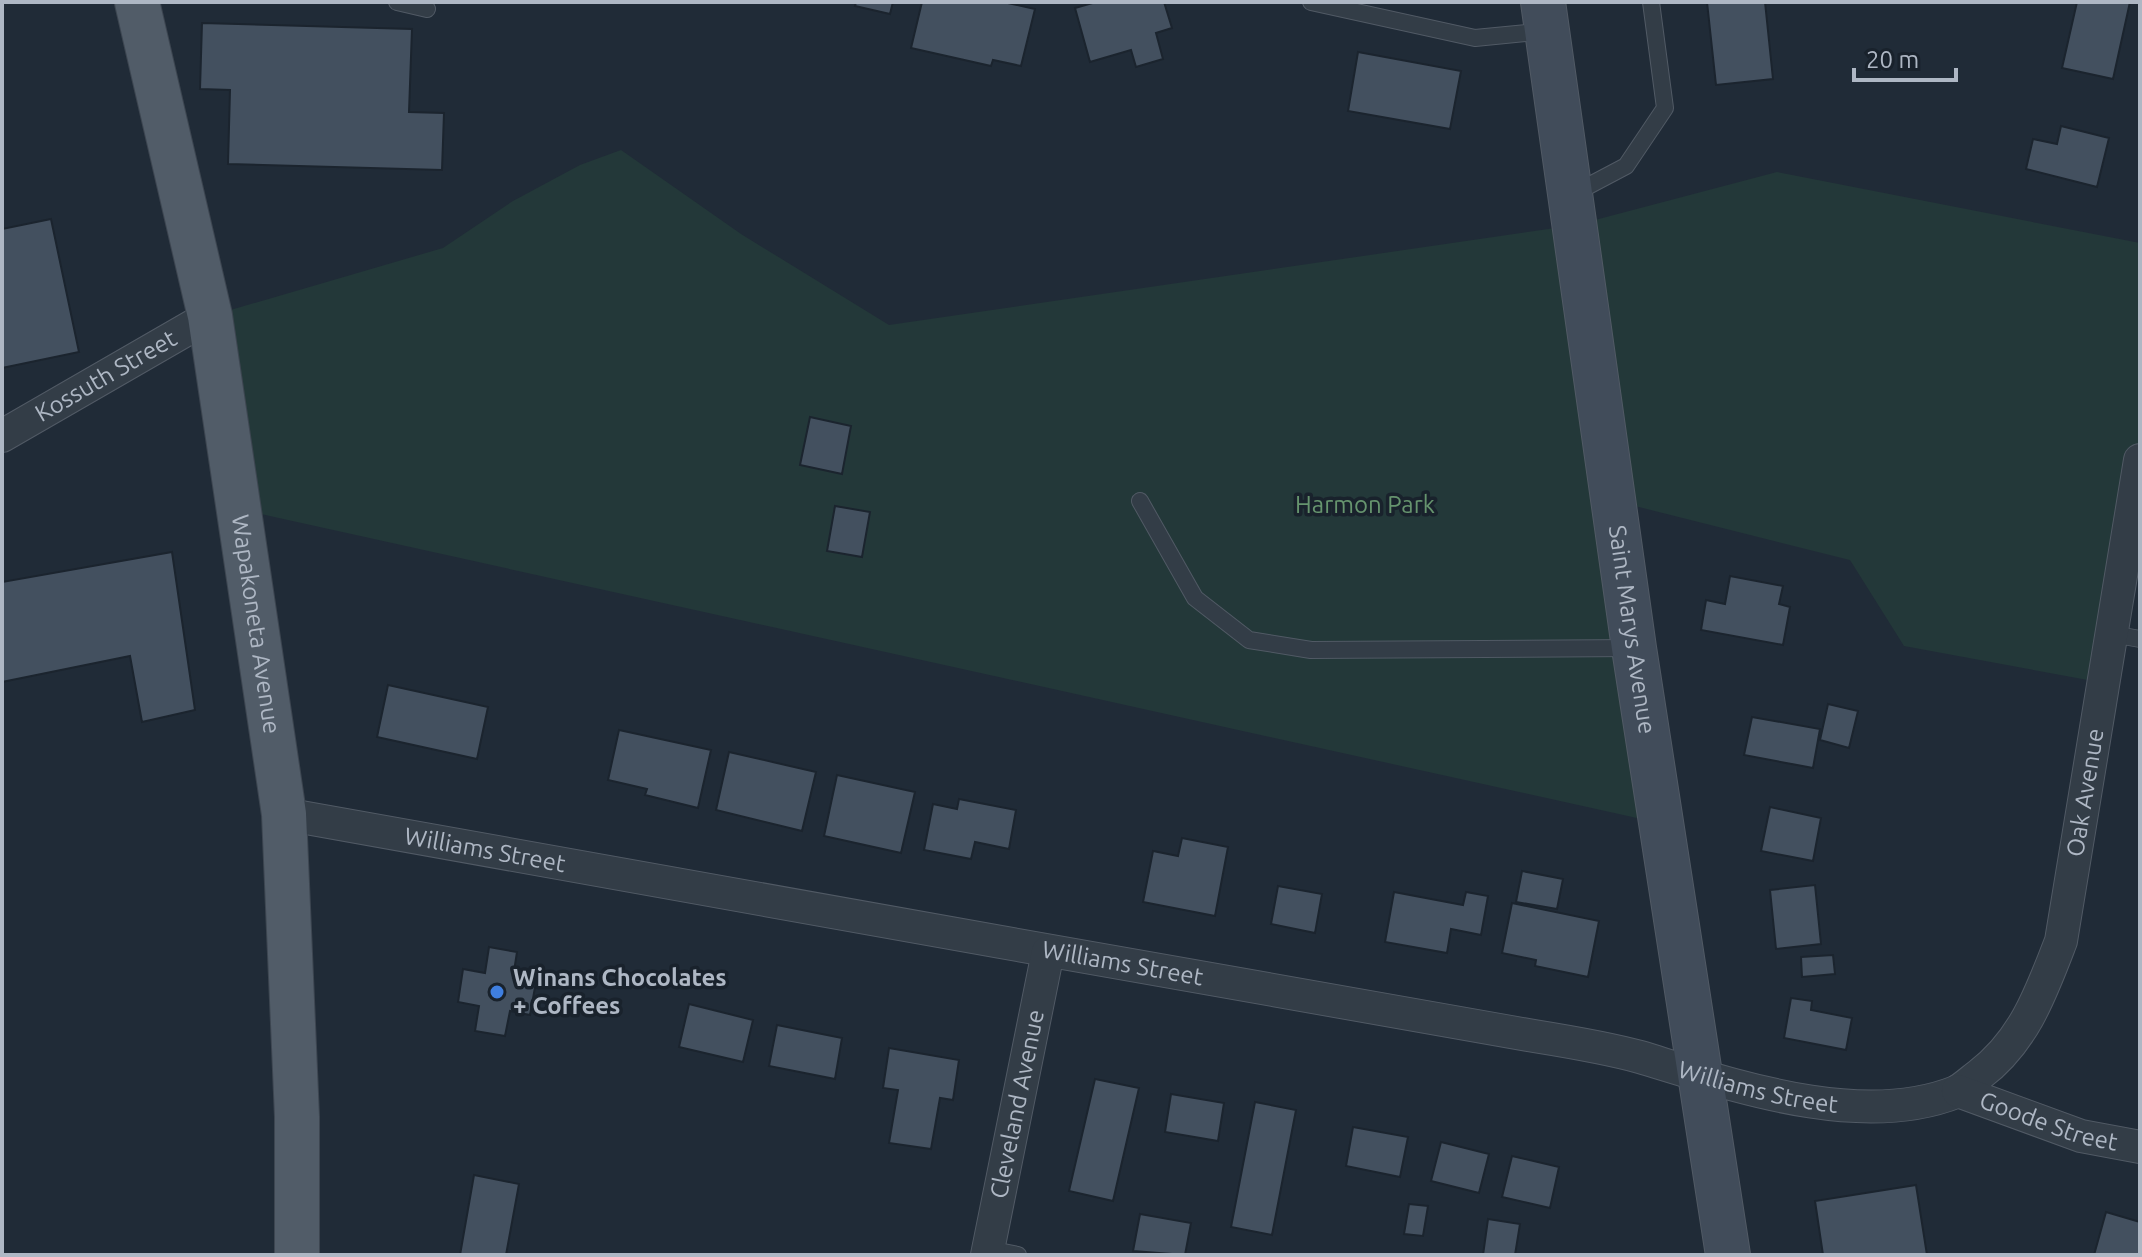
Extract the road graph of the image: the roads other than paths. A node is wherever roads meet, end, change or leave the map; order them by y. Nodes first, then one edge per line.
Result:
1 (137, 2) edge
2 (397, 2) edge
3 (1311, 2) edge
4 (1651, 2) edge
5 (427, 9) dead end
6 (1545, 16) edge
7 (1571, 194) junction
8 (210, 316) junction
9 (2, 436) edge
10 (2140, 460) edge
11 (1140, 501) dead end
12 (2126, 637) edge
13 (1634, 648) junction
14 (284, 814) junction
15 (1048, 952) junction
16 (1700, 1078) junction
17 (1958, 1091) junction
18 (2140, 1147) edge
19 (997, 1253) edge
20 (297, 1255) edge
21 (1728, 1255) edge

1 - 8 main road, Wapakoneta Avenue
2 - 5 lane
3 - 6 lane
4 - 7 lane
6 - 7 main road, Saint Marys Avenue
7 - 13 main road, Saint Marys Avenue
8 - 9 street, Kossuth Street
8 - 14 main road, Wapakoneta Avenue
10 - 12 street, Oak Avenue
11 - 13 lane
12 - 17 street, Oak Avenue
13 - 16 main road, Saint Marys Avenue
14 - 15 street, Williams Street
14 - 20 main road, Wapakoneta Avenue
15 - 16 street, Williams Street
15 - 19 street, Cleveland Avenue
16 - 17 street, Williams Street
16 - 21 main road, Saint Marys Avenue
17 - 18 street, Goode Street

